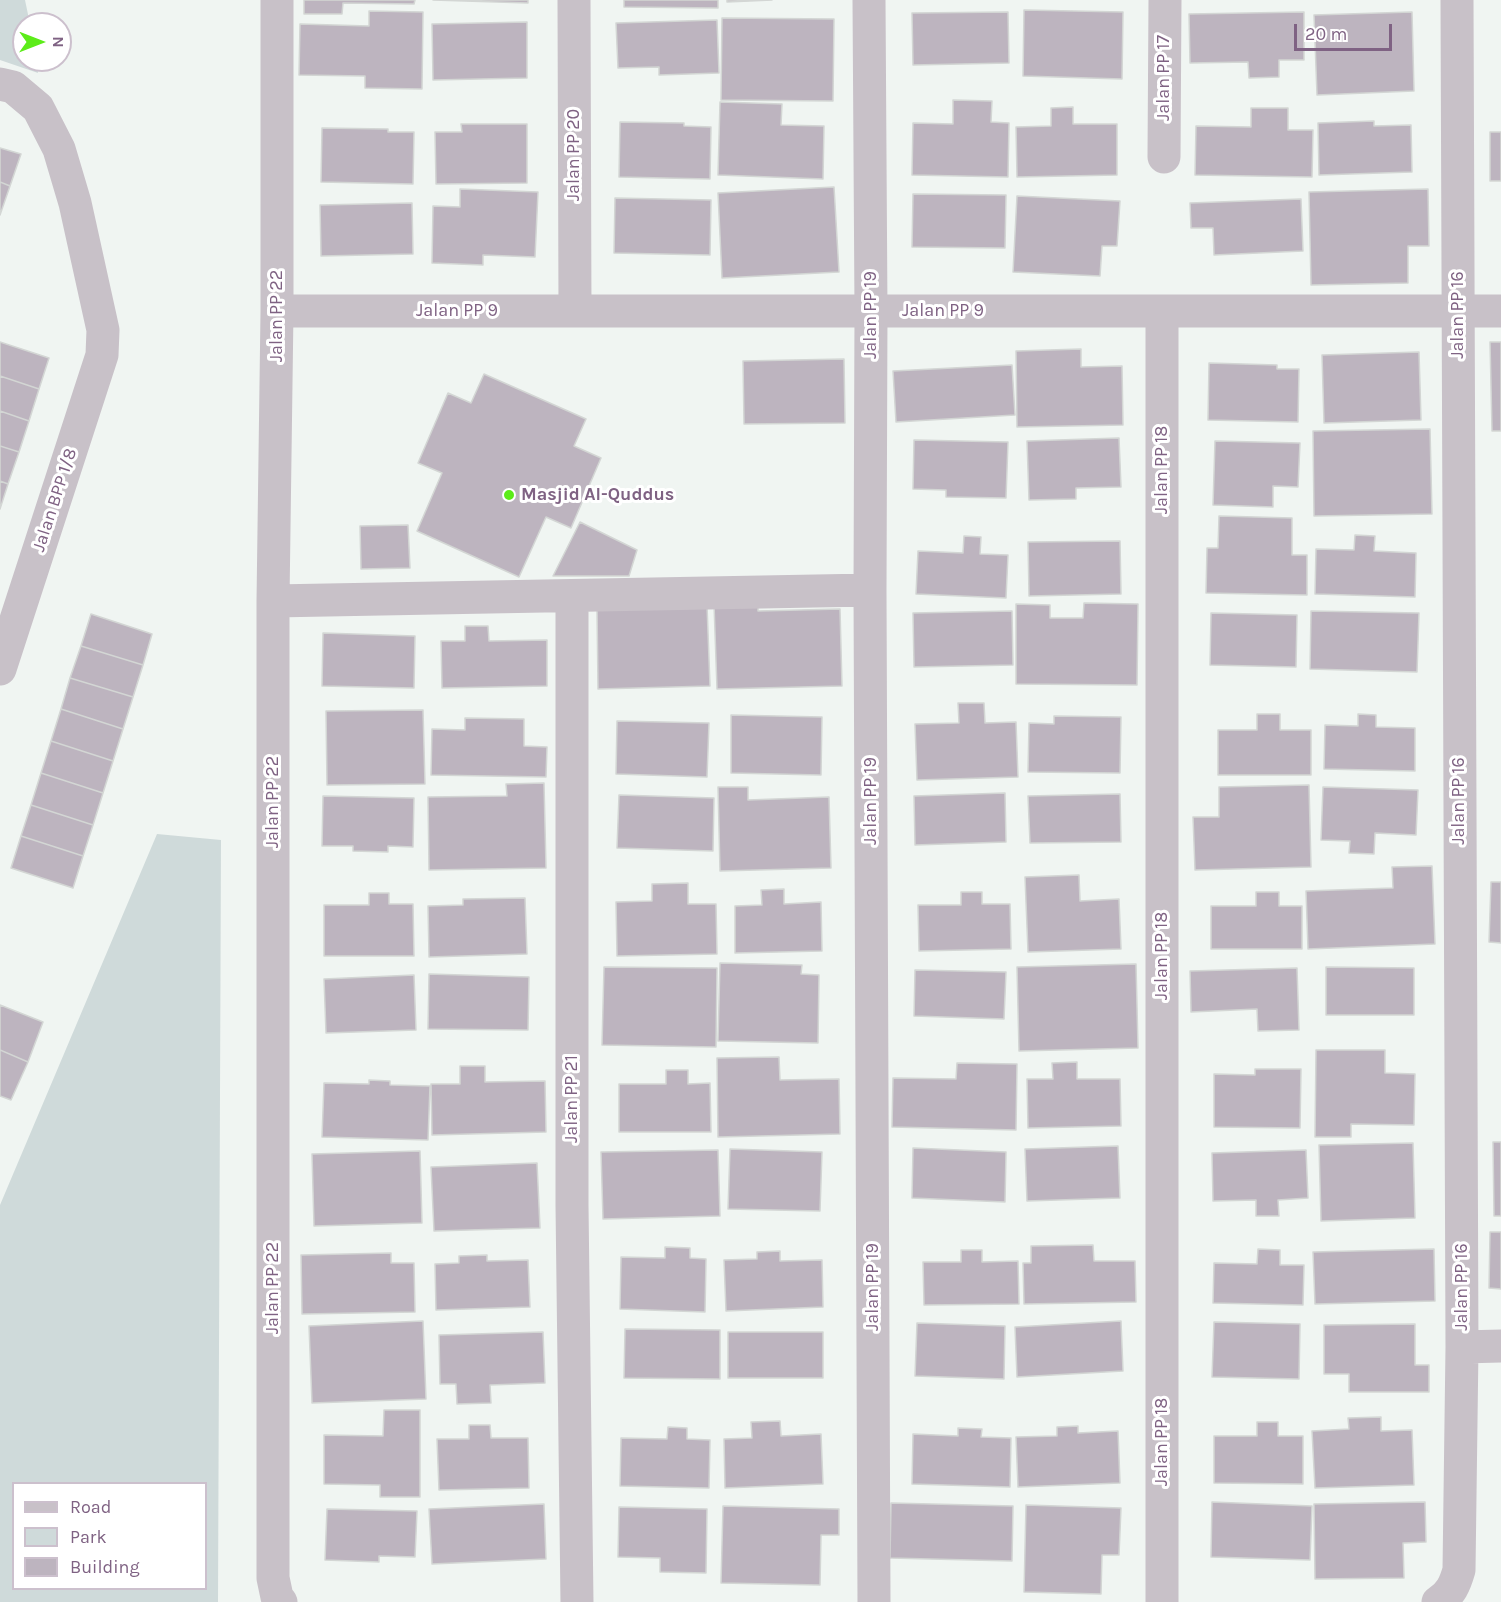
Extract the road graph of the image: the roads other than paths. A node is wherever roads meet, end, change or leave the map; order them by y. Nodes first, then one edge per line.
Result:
1 (277, 0) edge
2 (574, 0) edge
3 (869, 0) edge
4 (1165, 0) edge
5 (1457, 0) edge
6 (0, 84) edge
7 (1164, 157) dead end
8 (277, 311) junction
9 (575, 311) junction
10 (872, 311) junction
11 (1162, 311) junction
12 (1458, 311) junction
13 (1501, 311) edge
14 (870, 590) junction
15 (572, 596) junction
16 (273, 600) junction
17 (0, 669) edge
18 (1501, 1346) edge
19 (1462, 1347) junction
20 (1442, 1600) edge
21 (280, 1602) edge
22 (577, 1602) edge
23 (874, 1602) edge
24 (1162, 1602) edge

1 - 8 street, Jalan PP 22
2 - 9 street, Jalan PP 20
3 - 10 street, Jalan PP 19
4 - 7 street, Jalan PP 17
5 - 12 street, Jalan PP 16
6 - 17 street, Jalan BPP 1/8
8 - 9 street, Jalan PP 9
8 - 16 street, Jalan PP 22
9 - 10 street, Jalan PP 9
10 - 11 street, Jalan PP 9
10 - 14 street, Jalan PP 19
11 - 12 street, Jalan PP 9
11 - 24 street, Jalan PP 18
12 - 13 street, Jalan PP 9
12 - 19 street, Jalan PP 16
14 - 15 street
14 - 23 street, Jalan PP 19
15 - 16 street
15 - 22 street, Jalan PP 21
16 - 21 street, Jalan PP 22
18 - 19 street
19 - 20 street, Jalan PP 16

